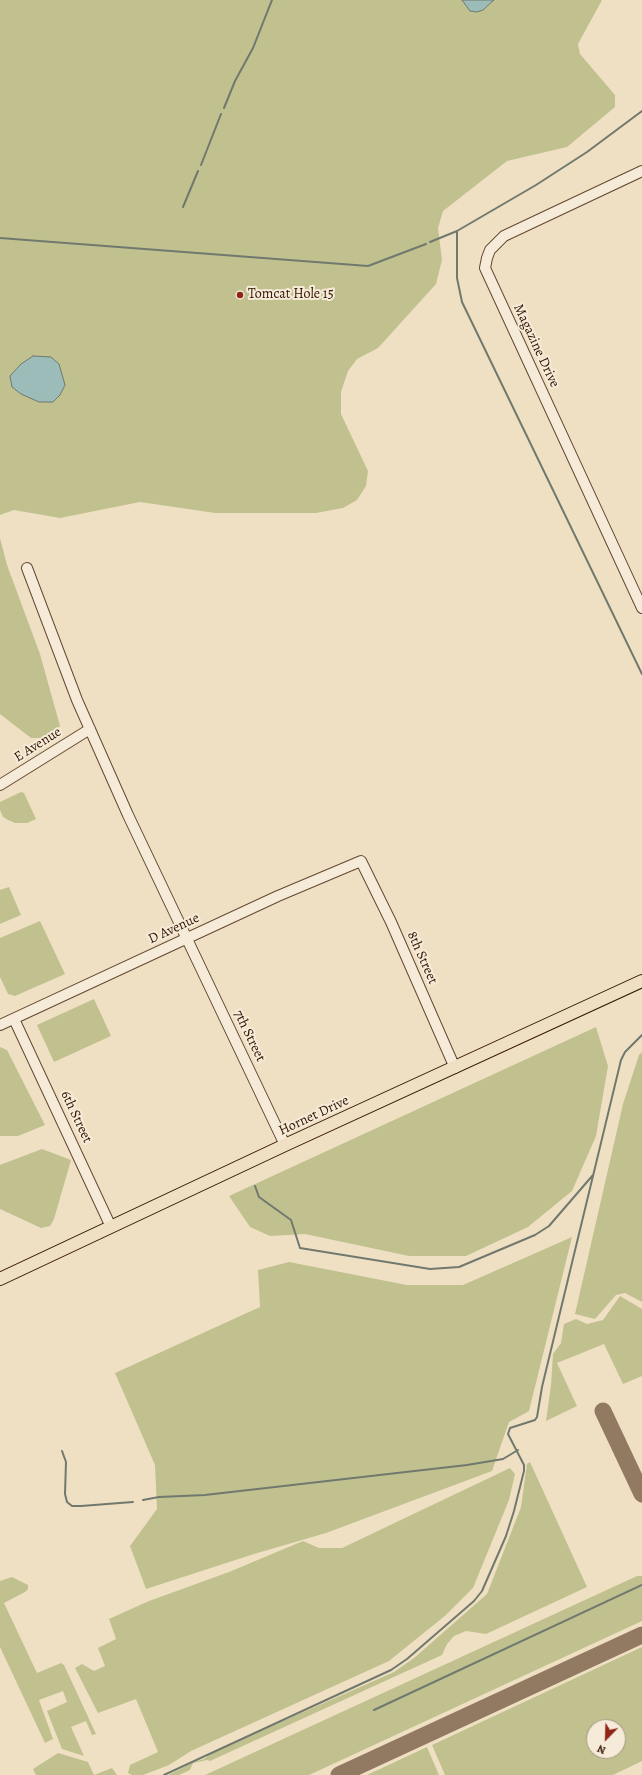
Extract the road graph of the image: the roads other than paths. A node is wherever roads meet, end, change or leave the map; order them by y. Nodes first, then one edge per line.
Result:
1 (642, 171) edge
2 (27, 568) dead end
3 (642, 608) edge
4 (90, 729) junction
5 (0, 785) edge
6 (361, 861) joint
7 (186, 939) junction
8 (642, 981) edge
9 (14, 1019) junction
10 (0, 1025) edge
11 (455, 1068) junction
12 (285, 1145) junction
13 (111, 1227) junction
14 (0, 1279) edge

1 - 3 street, Magazine Drive
2 - 4 street, 7th Street
4 - 5 street, E Avenue
4 - 7 street, 7th Street
6 - 7 street, D Avenue
6 - 11 street, 8th Street
7 - 9 street, D Avenue
7 - 12 street, 7th Street
8 - 11 main road, Hornet Drive
9 - 10 street, D Avenue
9 - 13 street, 6th Street
11 - 12 main road, Hornet Drive
12 - 13 main road, Hornet Drive
13 - 14 main road, Hornet Drive

